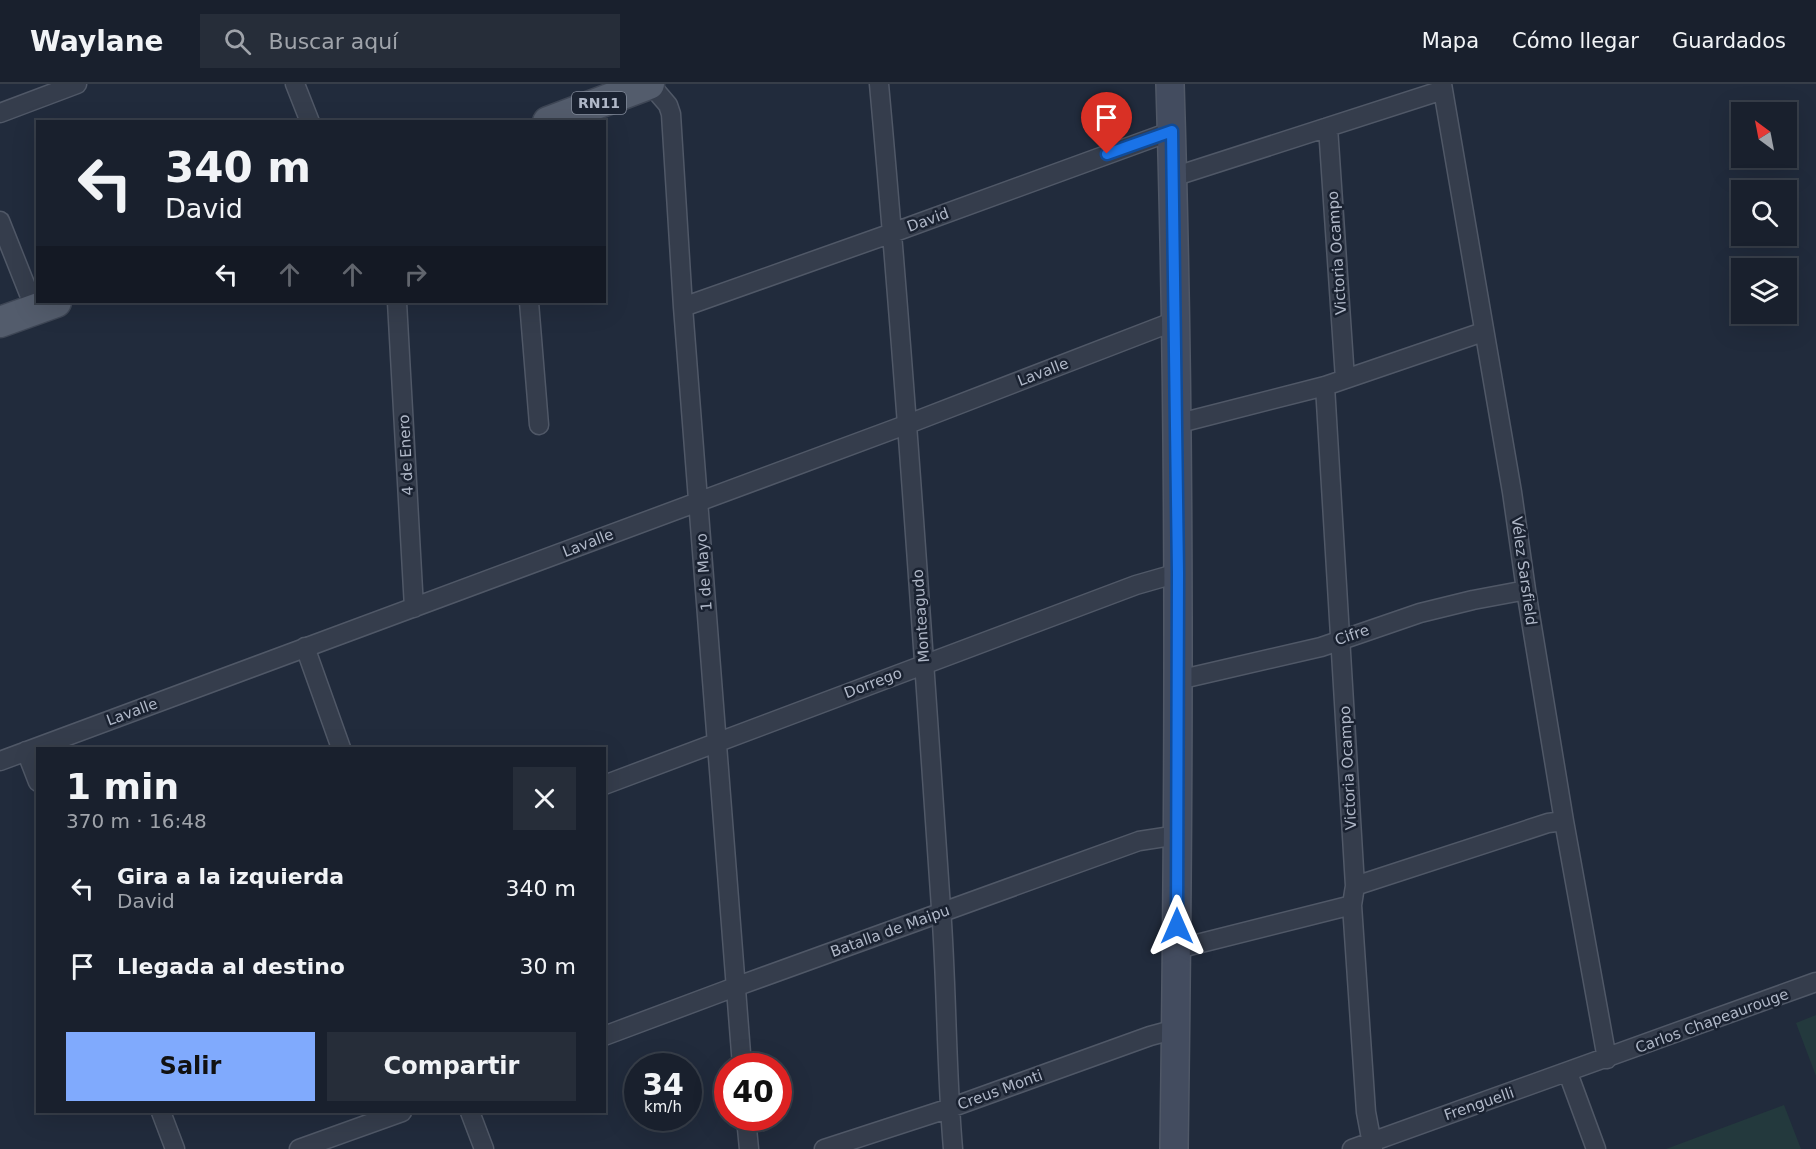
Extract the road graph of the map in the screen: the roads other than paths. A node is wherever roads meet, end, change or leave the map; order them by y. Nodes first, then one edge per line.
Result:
1 (77, 84) edge
2 (295, 84) edge
3 (650, 84) edge
4 (879, 84) edge
5 (1170, 84) edge
6 (1442, 87) edge
7 (0, 113) edge
8 (309, 120) edge
9 (553, 120) edge
10 (1328, 127) junction
11 (1172, 131) junction
12 (1173, 177) junction
13 (0, 221) edge
14 (892, 233) junction
15 (36, 288) edge
16 (397, 303) edge
17 (529, 303) edge
18 (45, 305) edge
19 (683, 307) junction
20 (1175, 321) junction
21 (0, 322) edge
22 (1483, 332) junction
23 (1345, 379) junction
24 (1325, 386) junction
25 (908, 424) junction
26 (1176, 424) junction
27 (539, 425) dead end
28 (699, 502) junction
29 (1178, 573) junction
30 (1526, 590) junction
31 (414, 608) junction
32 (1341, 639) junction
33 (305, 647) junction
34 (924, 663) junction
35 (1178, 680) junction
36 (717, 744) junction
37 (36, 747) edge
38 (37, 747) edge
39 (341, 747) edge
40 (26, 751) junction
41 (0, 761) edge
42 (36, 777) edge
43 (606, 784) edge
44 (1564, 821) junction
45 (1178, 835) junction
46 (1355, 886) junction
47 (1352, 905) junction
48 (942, 913) junction
49 (1177, 949) junction
50 (1816, 982) edge
51 (735, 987) junction
52 (1176, 1029) junction
53 (606, 1035) edge
54 (741, 1053) edge
55 (1607, 1059) junction
56 (1568, 1073) junction
57 (950, 1108) junction
58 (161, 1113) edge
59 (399, 1113) edge
60 (470, 1113) edge
61 (747, 1131) edge
62 (1372, 1145) edge
63 (175, 1149) edge
64 (299, 1149) edge
65 (484, 1149) edge
66 (749, 1149) edge
67 (824, 1149) edge
68 (953, 1149) edge
69 (1174, 1149) edge
70 (1352, 1149) edge
71 (1596, 1149) edge

1 - 7 street
2 - 8 street
3 - 9 main road, RN11
3 - 19 street, 1 de Mayo
4 - 14 street, Monteagudo
5 - 11 street
6 - 10 street
6 - 22 street, Vélez Sarsfield
10 - 12 street
10 - 23 street, Victoria Ocampo
11 - 12 street
11 - 14 street, David
12 - 20 street
13 - 15 street
14 - 19 street, David
14 - 25 street, Monteagudo
16 - 31 street, 4 de Enero
17 - 27 street
18 - 21 main road
19 - 28 street, 1 de Mayo
20 - 25 street, Lavalle
20 - 26 street
22 - 23 street
22 - 30 street, Vélez Sarsfield
23 - 24 street
24 - 26 street
24 - 32 street, Victoria Ocampo
25 - 28 street, Lavalle
25 - 34 street, Monteagudo
26 - 29 street
28 - 31 street, Lavalle
28 - 36 street, 1 de Mayo
29 - 34 street, Dorrego
29 - 35 street
30 - 32 street, Cifre
30 - 44 street, Vélez Sarsfield
31 - 33 street, Lavalle
32 - 35 street, Cifre
32 - 46 street, Victoria Ocampo
33 - 38 street, Lavalle
33 - 39 street
34 - 36 street, Dorrego
34 - 48 street, Monteagudo
35 - 45 street
36 - 43 street, Dorrego
36 - 51 street, 1 de Mayo
37 - 40 street, Lavalle
40 - 41 street, Lavalle
40 - 42 street
44 - 46 street
44 - 55 street, Vélez Sarsfield
45 - 48 street, Batalla de Maipu
45 - 49 street
46 - 47 street, Victoria Ocampo
47 - 49 street
47 - 62 street, Victoria Ocampo
48 - 51 street, Batalla de Maipu
48 - 57 street, Monteagudo
49 - 52 street
50 - 55 street, Carlos Chapeaurouge
51 - 53 street, Batalla de Maipu
51 - 54 street, 1 de Mayo
52 - 57 street, Creus Monti
52 - 69 street
55 - 56 street, Frenguelli
56 - 62 street, Frenguelli
56 - 71 street
57 - 67 street, Creus Monti
57 - 68 street, Monteagudo
58 - 63 street
59 - 64 street
60 - 65 street
61 - 66 street
62 - 70 street, Frenguelli

